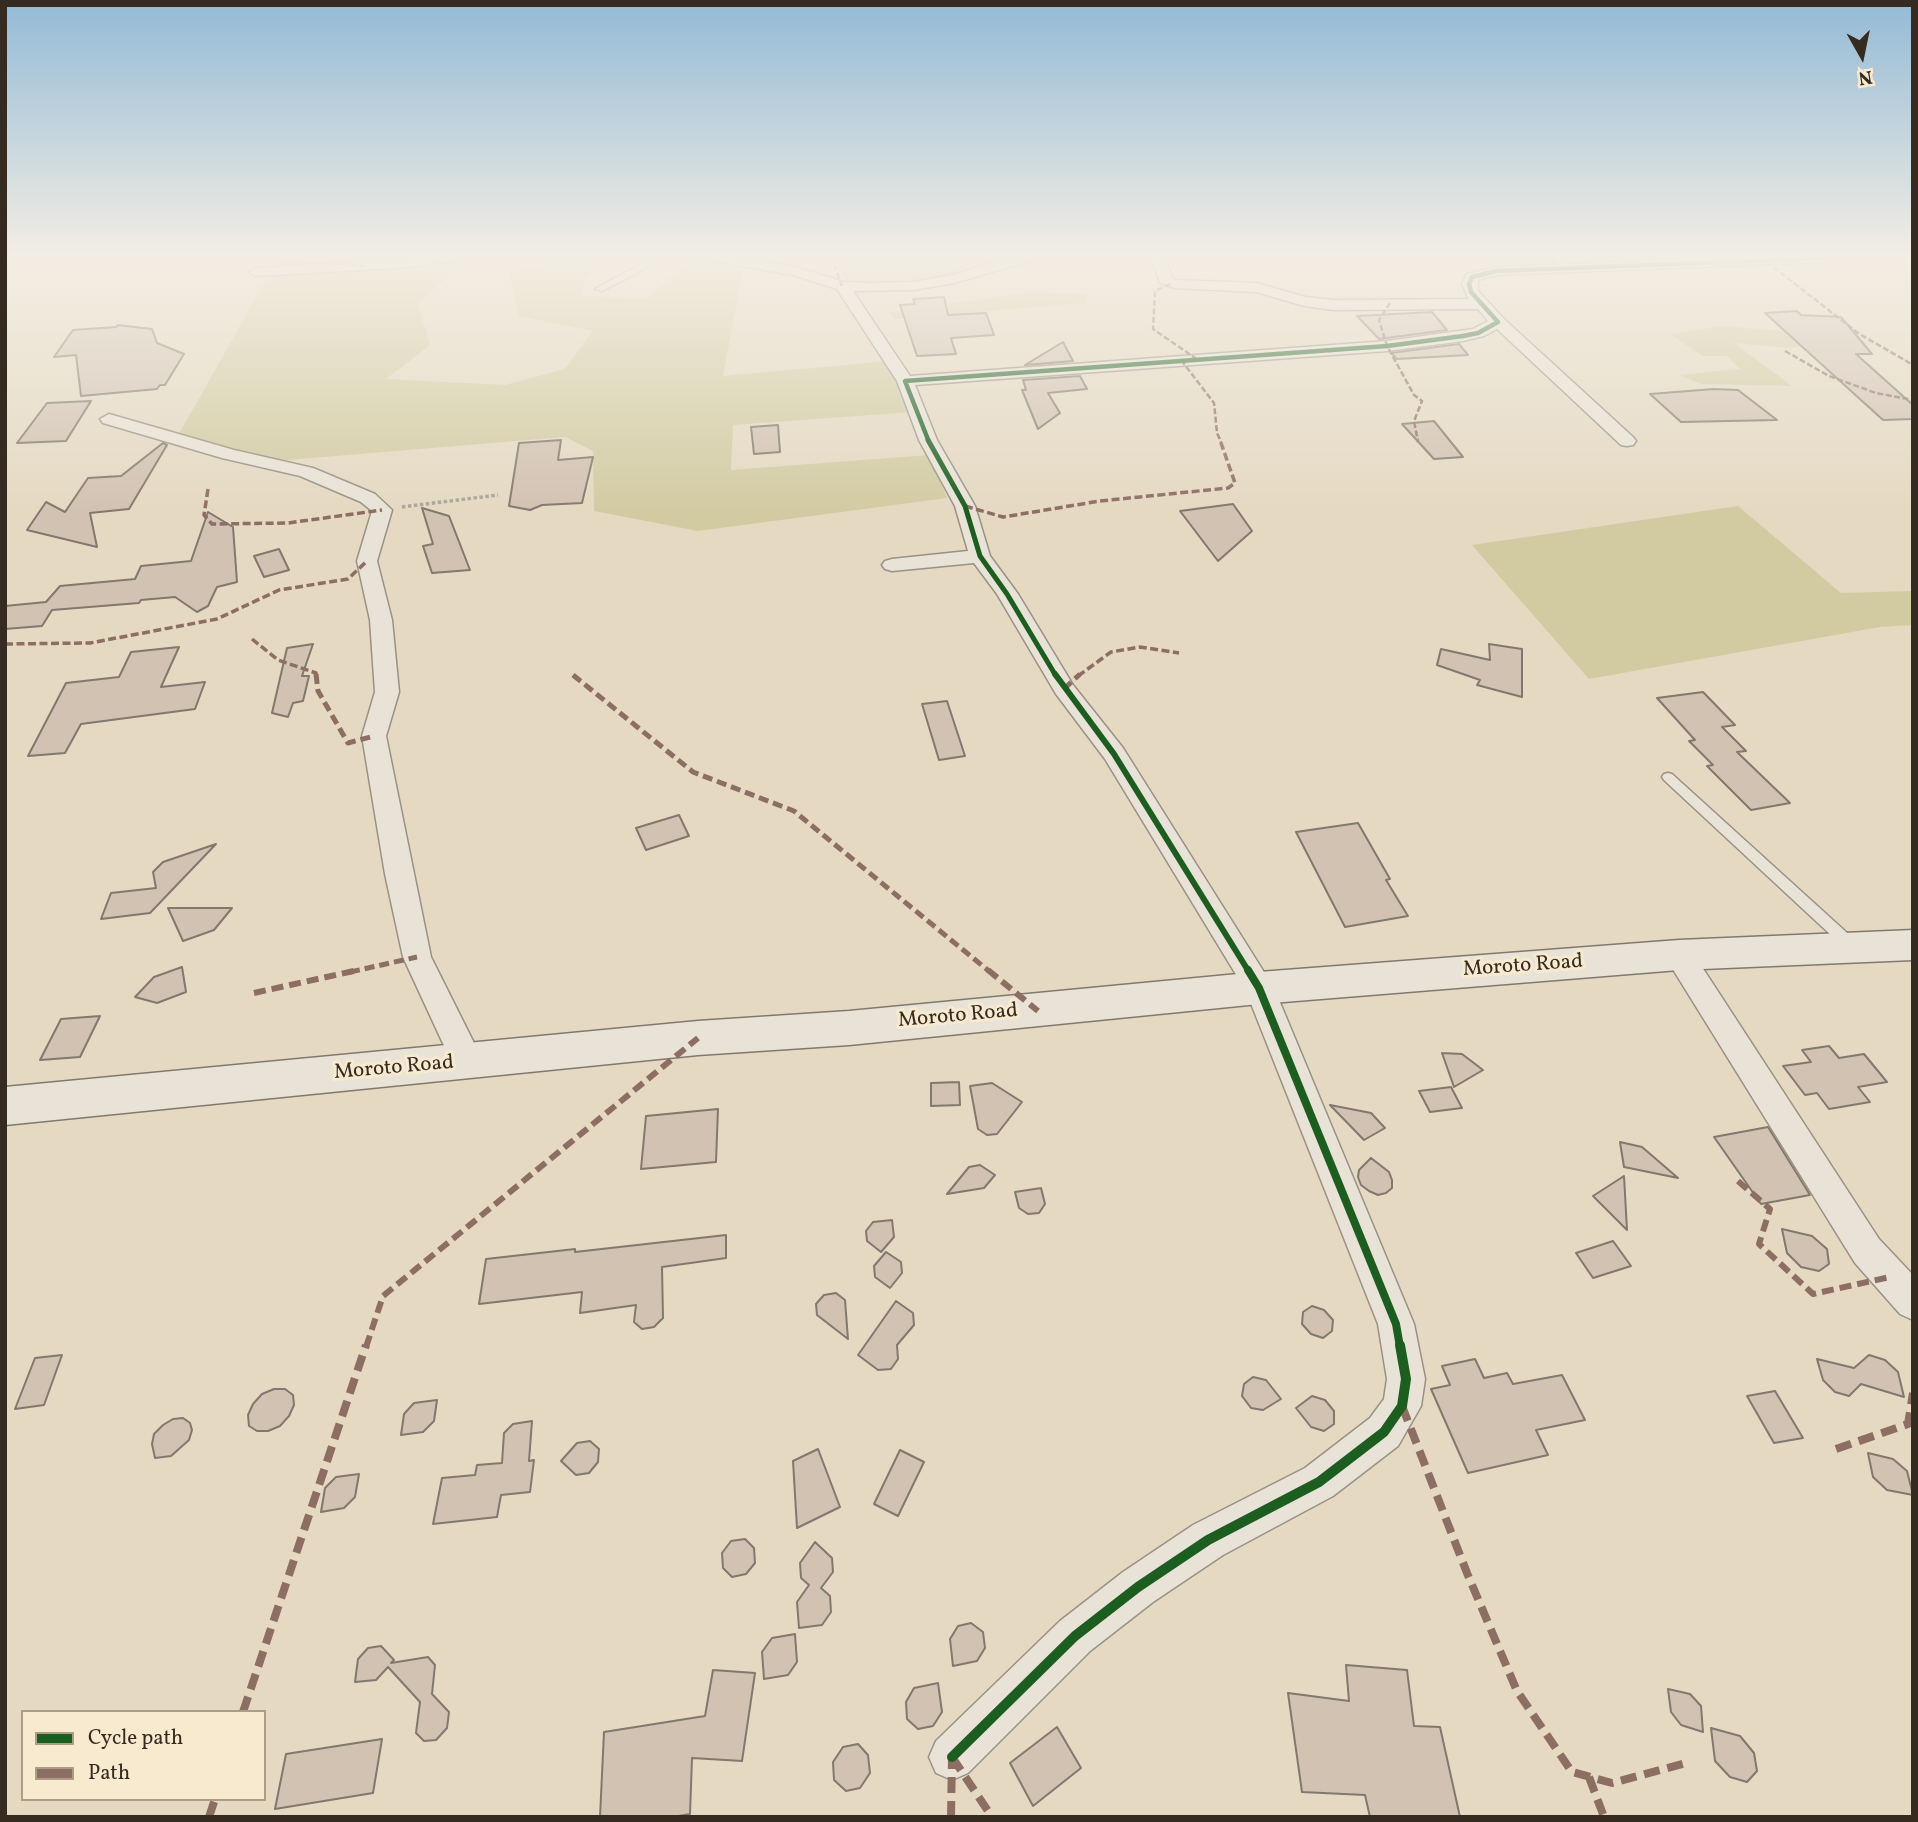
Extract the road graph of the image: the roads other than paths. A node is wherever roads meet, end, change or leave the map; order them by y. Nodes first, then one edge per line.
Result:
1 (879, 342) edge
2 (1417, 342) edge
3 (1522, 342) edge
4 (905, 381) junction
5 (109, 419) dead end
6 (1627, 441) dead end
7 (980, 556) junction
8 (892, 565) dead end
9 (1668, 777) dead end
10 (1913, 944) edge
11 (1854, 948) junction
12 (1679, 955) junction
13 (1259, 988) junction
14 (468, 1063) junction
15 (5, 1106) edge
16 (1913, 1303) edge
17 (951, 1757) dead end

1 - 4 street
2 - 4 street
3 - 6 street
4 - 7 street
5 - 14 street
7 - 8 street
7 - 13 street
9 - 11 lane
10 - 11 main road, Moroto Road
11 - 12 main road, Moroto Road
12 - 13 main road, Moroto Road
12 - 16 street
13 - 14 main road, Moroto Road
13 - 17 street
14 - 15 main road, Moroto Road

